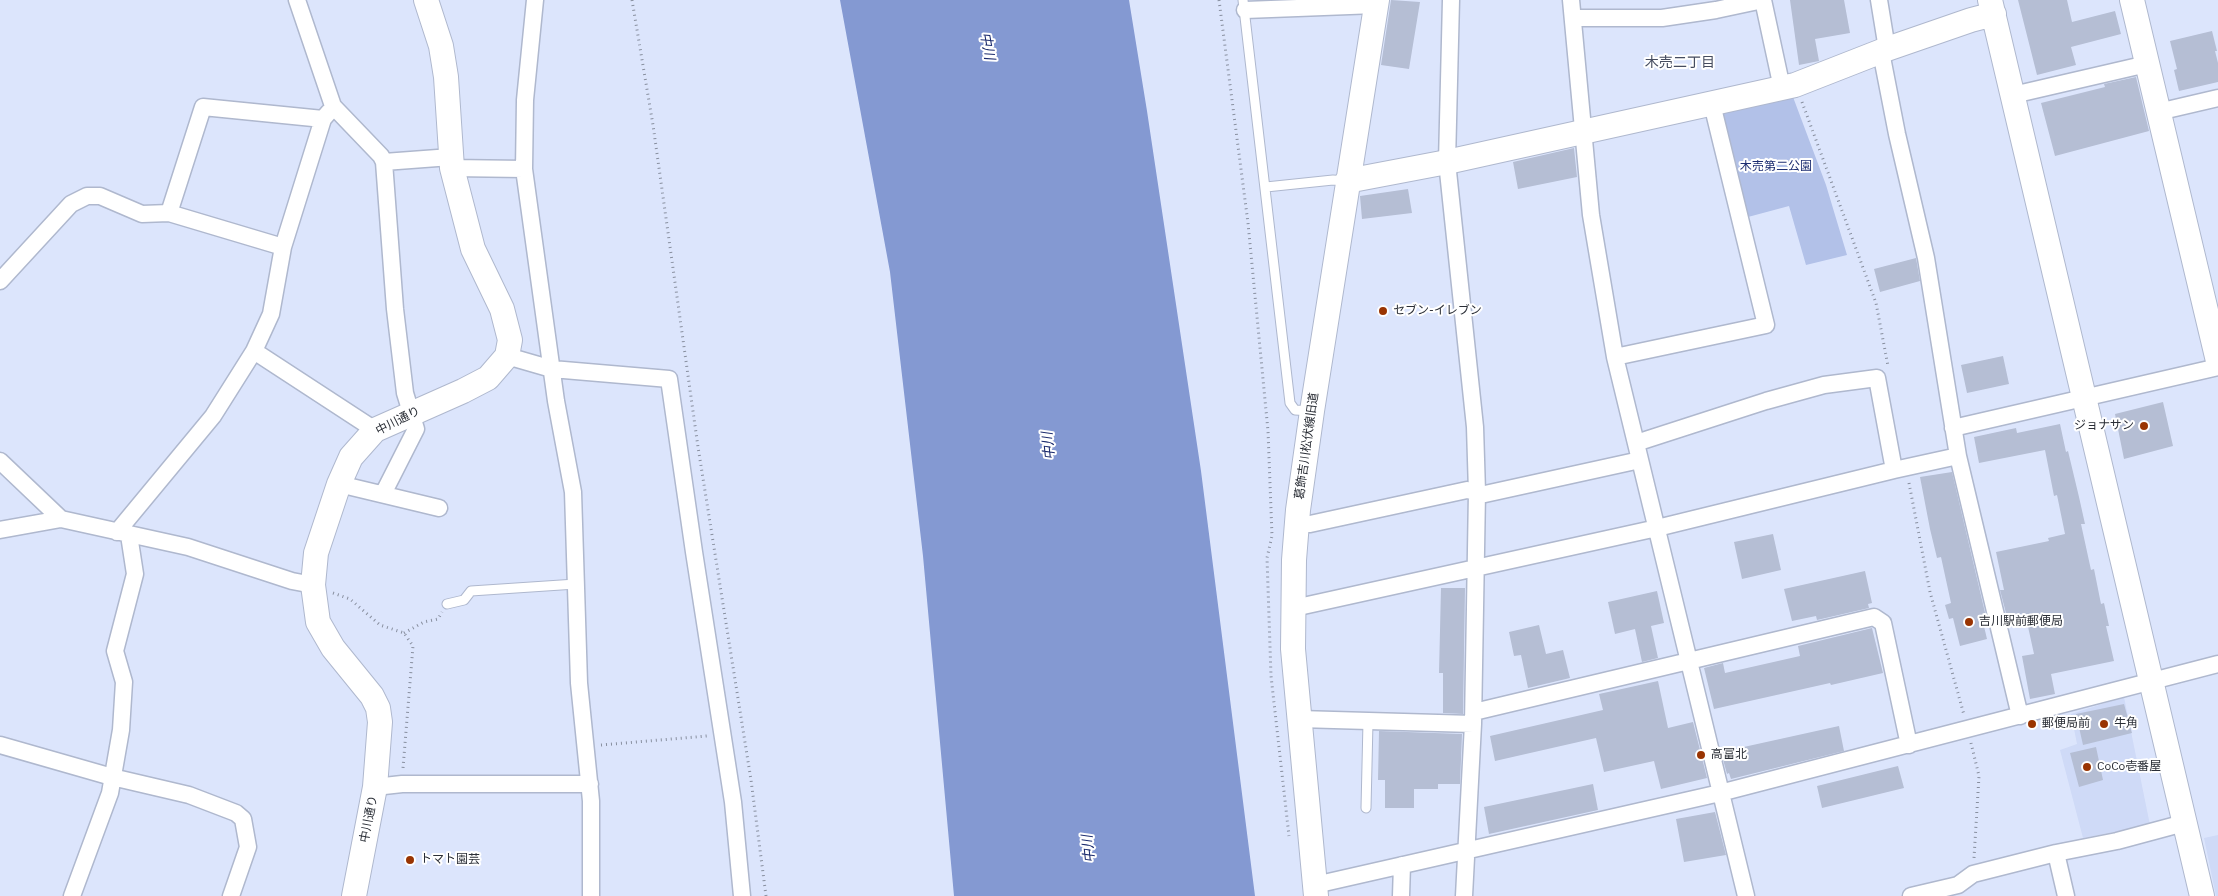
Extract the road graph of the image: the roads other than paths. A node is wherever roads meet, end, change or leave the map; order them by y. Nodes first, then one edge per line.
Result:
1 (297, 0) edge
2 (426, 0) edge
3 (536, 0) edge
4 (1451, 0) edge
5 (1571, 0) edge
6 (1879, 0) edge
7 (2132, 0) edge
8 (1376, 2) edge
9 (1309, 4) edge
10 (1244, 5) edge
11 (1992, 7) edge
12 (1573, 18) junction
13 (1884, 51) junction
14 (2147, 64) junction
15 (1782, 88) junction
16 (2013, 95) junction
17 (2218, 98) edge
18 (1712, 104) junction
19 (333, 106) junction
20 (2158, 112) junction
21 (323, 119) junction
22 (1584, 132) junction
23 (384, 162) junction
24 (1447, 162) junction
25 (451, 163) junction
26 (524, 169) junction
27 (1347, 181) junction
28 (1266, 187) junction
29 (168, 213) junction
30 (283, 247) junction
31 (0, 282) edge
32 (254, 351) junction
33 (507, 356) junction
34 (1615, 357) junction
35 (2218, 361) edge
36 (2218, 367) edge
37 (552, 369) junction
38 (2085, 399) junction
39 (1312, 411) junction
40 (412, 412) junction
41 (1953, 428) junction
42 (375, 430) junction
43 (1636, 443) junction
44 (1958, 456) junction
45 (1640, 460) junction
46 (0, 461) edge
47 (1894, 470) junction
48 (339, 484) junction
49 (1476, 492) junction
50 (383, 494) junction
51 (439, 508) dead end
52 (61, 518) junction
53 (1297, 524) junction
54 (1657, 528) junction
55 (0, 530) edge
56 (123, 534) junction
57 (1477, 568) junction
58 (576, 584) junction
59 (313, 585) junction
60 (448, 604) road end
61 (1294, 608) junction
62 (1688, 661) junction
63 (2218, 664) edge
64 (2151, 680) junction
65 (2020, 716) junction
66 (1473, 718) junction
67 (1299, 719) junction
68 (1368, 722) junction
69 (0, 745) edge
70 (1909, 745) junction
71 (112, 777) junction
72 (590, 784) junction
73 (375, 787) junction
74 (1720, 793) junction
75 (1366, 808) dead end
76 (2184, 822) junction
77 (1466, 851) junction
78 (2056, 853) junction
79 (1402, 865) junction
80 (1315, 890) edge
81 (1957, 891) edge
82 (72, 896) edge
83 (231, 896) edge
84 (354, 896) edge
85 (591, 896) edge
86 (742, 896) edge
87 (1401, 896) edge
88 (1464, 896) edge
89 (1746, 896) edge
90 (1911, 896) edge
91 (2066, 896) edge
92 (2202, 896) edge

1 - 19 street
2 - 25 street
3 - 26 street
4 - 24 street
5 - 12 street
6 - 13 street
7 - 14 street
8 - 9 street
8 - 27 street, 葛飾吉川松伏線旧道
9 - 10 street
10 - 28 lane
11 - 13 street
11 - 16 street
12 - 15 street
12 - 22 street
13 - 15 street
13 - 41 street
14 - 16 street
14 - 20 street
15 - 18 street
16 - 38 street
17 - 20 street
18 - 22 street
18 - 34 street
19 - 21 street
19 - 23 street
20 - 35 street
21 - 29 street
21 - 30 street
22 - 24 street
22 - 34 street
23 - 25 street
23 - 40 street
24 - 27 street
24 - 49 street
25 - 26 street
25 - 33 street
26 - 37 street
27 - 28 lane
27 - 39 street, 葛飾吉川松伏線旧道
28 - 39 lane
29 - 30 street
29 - 31 street
30 - 32 street
32 - 42 street
32 - 56 street
33 - 37 street
33 - 40 street, 中川通り
34 - 43 street
36 - 38 street
37 - 58 street
37 - 86 street
38 - 41 street
38 - 64 street
39 - 53 street, 葛飾吉川松伏線旧道
40 - 42 street, 中川通り
40 - 50 street
41 - 44 street
42 - 48 street, 中川通り
43 - 45 street
43 - 47 street
44 - 47 street
44 - 65 street
45 - 49 street
45 - 54 street
46 - 52 street
47 - 54 street
48 - 50 street
48 - 59 street, 中川通り
49 - 53 street
49 - 57 street
50 - 51 street
52 - 55 street
52 - 56 street
53 - 61 street, 葛飾吉川松伏線旧道
54 - 57 street
54 - 62 street
56 - 59 street
56 - 71 street
57 - 61 street
57 - 66 street
58 - 60 lane
58 - 72 street
59 - 73 street, 中川通り
61 - 67 street, 葛飾吉川松伏線旧道
62 - 66 street
62 - 70 street
62 - 74 street
63 - 64 street
64 - 65 street
64 - 76 street
65 - 70 street
66 - 68 street
66 - 77 street
67 - 68 street
67 - 80 street, 葛飾吉川松伏線旧道
68 - 75 lane
69 - 71 street
70 - 74 street
71 - 82 street
71 - 83 street
72 - 73 street
72 - 85 street
73 - 84 street, 中川通り
74 - 77 street
74 - 89 street
76 - 78 street
76 - 92 street
77 - 79 street
77 - 88 street
78 - 81 street
78 - 91 street
79 - 80 street
79 - 87 street
81 - 90 street

